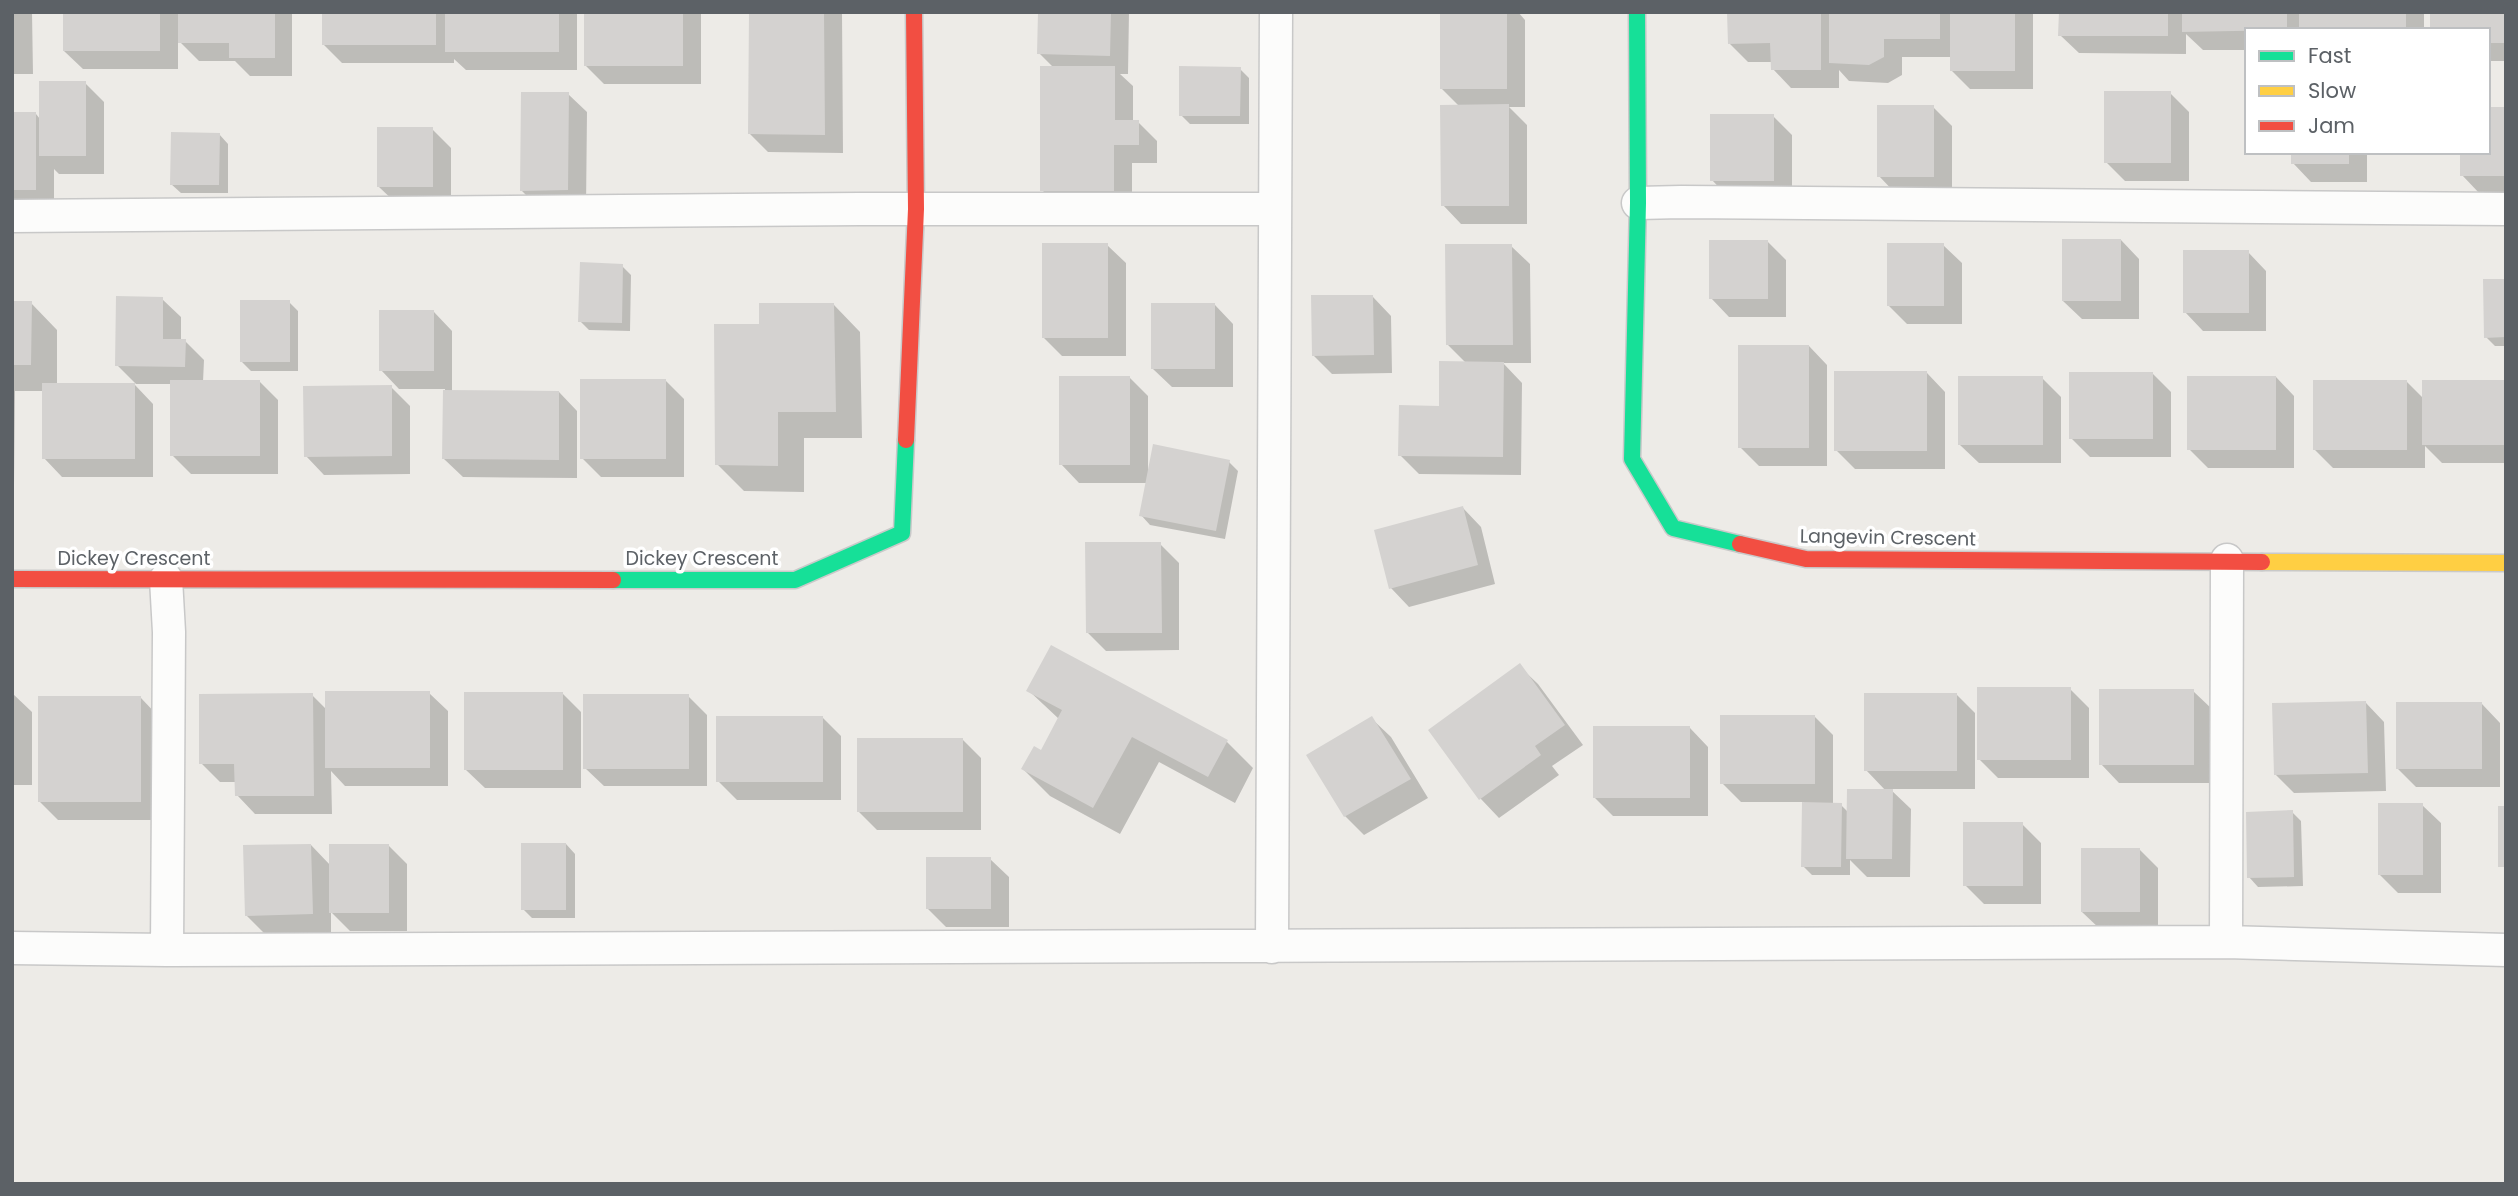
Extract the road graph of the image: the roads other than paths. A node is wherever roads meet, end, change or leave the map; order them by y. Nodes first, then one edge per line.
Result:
1 (914, 12) edge
2 (1276, 12) edge
3 (1637, 12) edge
4 (1638, 203) junction
5 (916, 209) junction
6 (1275, 209) junction
7 (2506, 209) edge
8 (12, 216) edge
9 (2227, 560) junction
10 (2506, 563) edge
11 (12, 579) edge
12 (166, 579) junction
13 (2226, 942) junction
14 (1272, 947) junction
15 (12, 948) edge
16 (167, 950) junction
17 (2506, 950) edge

1 - 5 street, Dickey Crescent
2 - 6 lane
3 - 4 street, Langevin Crescent
4 - 7 lane
4 - 9 street, Langevin Crescent
5 - 6 lane
5 - 8 lane
5 - 12 street, Dickey Crescent
6 - 14 lane
9 - 10 street, Langevin Crescent
9 - 13 lane
11 - 12 street, Dickey Crescent
12 - 16 lane
13 - 14 lane
13 - 17 lane
14 - 16 lane
15 - 16 lane

